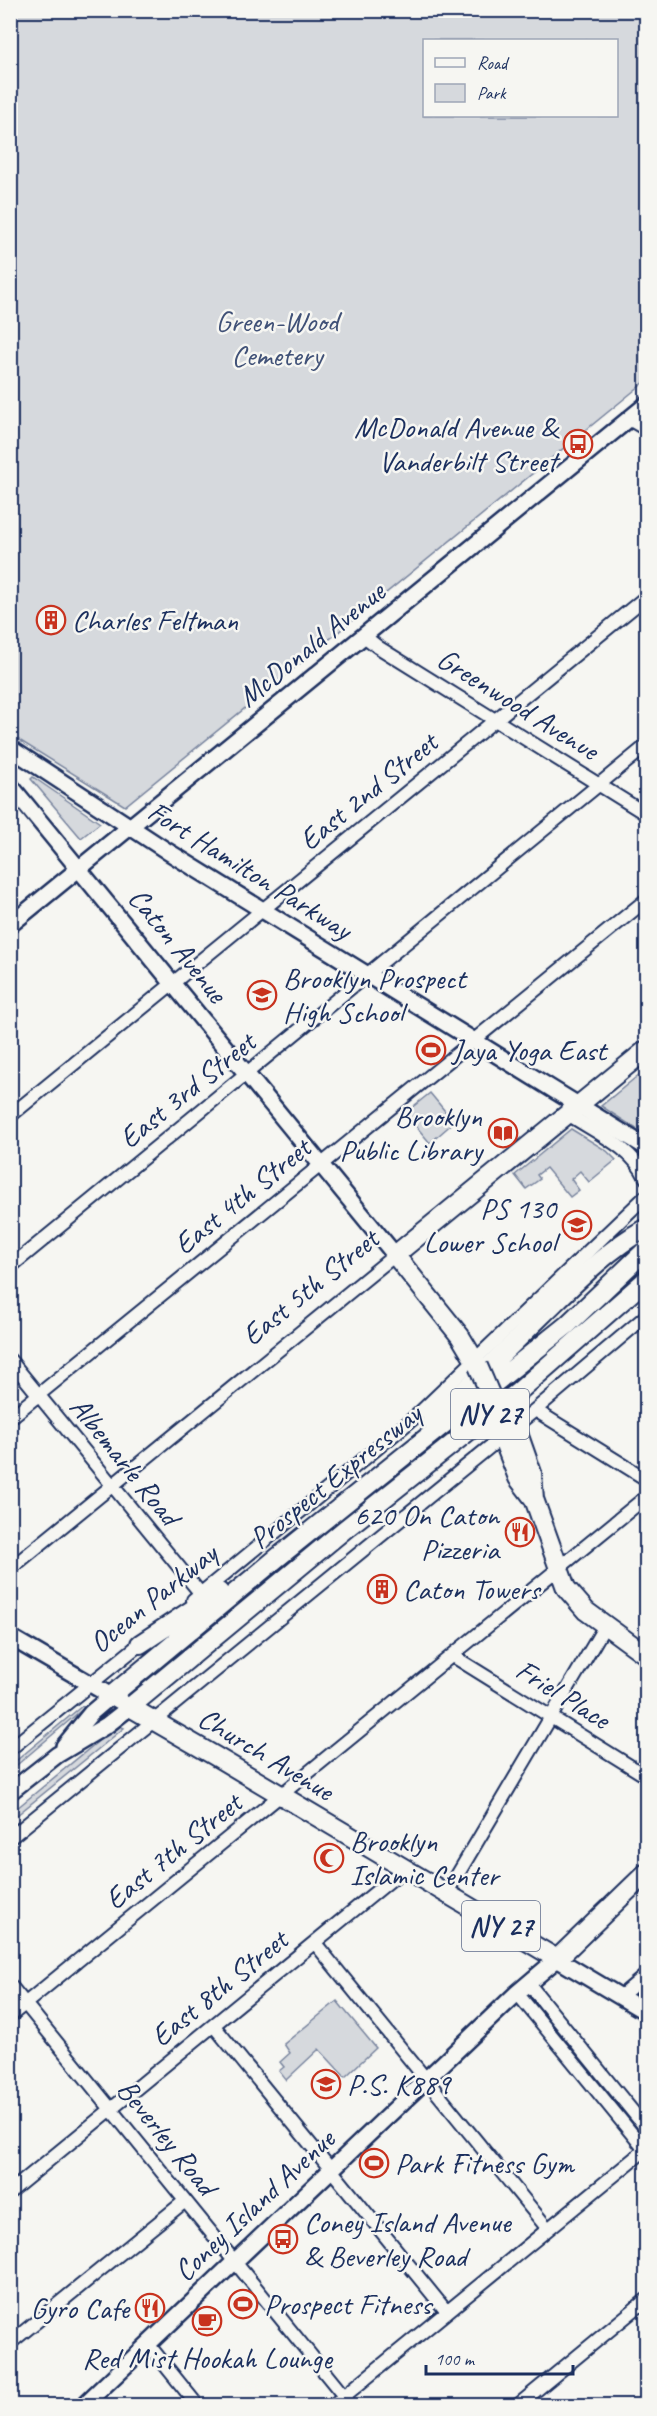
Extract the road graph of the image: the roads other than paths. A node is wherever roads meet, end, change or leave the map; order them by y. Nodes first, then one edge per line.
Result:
1 (646, 405) edge
2 (629, 419) junction
3 (646, 429) edge
4 (646, 597) edge
5 (364, 636) junction
6 (496, 720) junction
7 (646, 746) edge
8 (10, 748) edge
9 (10, 785) edge
10 (600, 785) junction
11 (646, 814) edge
12 (130, 826) junction
13 (79, 869) junction
14 (646, 900) edge
15 (263, 910) junction
16 (10, 925) edge
17 (368, 976) junction
18 (172, 984) junction
19 (473, 1040) junction
20 (646, 1050) edge
21 (246, 1075) junction
22 (574, 1111) junction
23 (10, 1116) edge
24 (646, 1147) edge
25 (320, 1165) junction
26 (646, 1178) edge
27 (646, 1196) edge
28 (646, 1229) edge
29 (646, 1250) edge
30 (395, 1255) junction
31 (10, 1267) edge
32 (646, 1280) edge
33 (640, 1290) edge
34 (646, 1316) edge
35 (10, 1360) edge
36 (477, 1363) junction
37 (39, 1395) junction
38 (535, 1410) junction
39 (10, 1418) edge
40 (505, 1427) junction
41 (390, 1468) junction
42 (646, 1479) edge
43 (113, 1486) junction
44 (646, 1497) edge
45 (277, 1558) junction
46 (560, 1568) junction
47 (10, 1569) edge
48 (201, 1594) junction
49 (606, 1624) junction
50 (10, 1637) edge
51 (646, 1641) edge
52 (140, 1644) junction
53 (646, 1655) edge
54 (453, 1656) junction
55 (90, 1684) junction
56 (111, 1696) junction
57 (130, 1707) junction
58 (551, 1717) junction
59 (154, 1720) junction
60 (10, 1749) edge
61 (57, 1755) junction
62 (646, 1776) edge
63 (10, 1792) edge
64 (281, 1796) junction
65 (10, 1838) edge
66 (404, 1869) junction
67 (646, 1873) edge
68 (446, 1894) junction
69 (315, 1943) junction
70 (557, 1959) junction
71 (646, 1975) edge
72 (10, 1985) edge
73 (523, 1989) junction
74 (621, 1996) junction
75 (26, 2004) junction
76 (547, 2005) junction
77 (646, 2012) edge
78 (535, 2015) junction
79 (10, 2016) edge
80 (214, 2026) junction
81 (427, 2080) junction
82 (112, 2109) junction
83 (646, 2128) edge
84 (646, 2150) edge
85 (332, 2170) junction
86 (10, 2192) edge
87 (185, 2201) junction
88 (548, 2229) junction
89 (235, 2262) junction
90 (646, 2300) edge
91 (447, 2312) junction
92 (10, 2343) edge
93 (148, 2344) junction
94 (348, 2401) edge
95 (83, 2406) edge
96 (198, 2406) edge
97 (332, 2406) edge
98 (517, 2406) edge

1 - 2 main road, McDonald Avenue
2 - 3 street
2 - 5 main road, McDonald Avenue
4 - 6 street, East 2nd Street
5 - 6 street, Greenwood Avenue
5 - 12 main road, McDonald Avenue
6 - 10 street, Greenwood Avenue
6 - 15 street, East 2nd Street
7 - 10 street, East 3rd Street
8 - 12 main road, Fort Hamilton Parkway
9 - 13 main road, Caton Avenue
10 - 11 street, Greenwood Avenue
10 - 17 street, East 3rd Street
12 - 13 main road, McDonald Avenue
12 - 15 main road, Fort Hamilton Parkway
13 - 16 main road, McDonald Avenue
13 - 18 main road, Caton Avenue
14 - 19 street, East 4th Street
15 - 17 main road, Fort Hamilton Parkway
15 - 18 street, East 2nd Street
17 - 19 main road, Fort Hamilton Parkway
17 - 21 street, East 3rd Street
18 - 21 main road, Caton Avenue
18 - 23 street, East 2nd Street
19 - 22 main road, Fort Hamilton Parkway
19 - 25 street, East 4th Street
20 - 22 highway, East 5th Street
21 - 25 main road, Caton Avenue
21 - 31 street, East 3rd Street
22 - 24 main road, Fort Hamilton Parkway
22 - 26 street
22 - 30 highway, East 5th Street
25 - 30 main road, Caton Avenue
25 - 37 street, East 4th Street
27 - 36 street, Ocean Parkway
28 - 41 highway
29 - 41 highway, Prospect Expressway
30 - 36 highway, Caton Avenue / NY 27
30 - 43 street, East 5th Street
32 - 33 highway, Prospect Expressway / NY 27
33 - 57 highway, Prospect Expressway / NY 27
34 - 38 street
35 - 37 street, Albemarle Road
36 - 40 highway, Caton Avenue / NY 27, bridge
36 - 48 street, Ocean Parkway
37 - 39 street, East 4th Street
37 - 43 street, Albemarle Road
38 - 40 street
38 - 42 street
40 - 46 highway, Caton Avenue / NY 27
40 - 59 street
41 - 45 highway, Prospect Expressway
43 - 47 street, East 5th Street
43 - 48 street, Albemarle Road
44 - 46 street, East 7th Street
45 - 52 highway
45 - 56 highway, Prospect Expressway
46 - 49 highway, Caton Avenue / NY 27
46 - 54 street, East 7th Street
48 - 52 street, Ocean Parkway
49 - 51 highway, Caton Avenue / NY 27
49 - 53 highway, Caton Avenue / NY 27
49 - 58 street
50 - 55 main road, Church Avenue
52 - 55 street, Ocean Parkway
54 - 58 street, Friel Place
54 - 64 street, East 7th Street
55 - 56 main road, Church Avenue
55 - 60 street, Ocean Parkway
56 - 57 main road, Church Avenue
56 - 61 main road, Ocean Parkway
57 - 59 highway, Church Avenue / NY 27
57 - 61 main road, Ocean Parkway
58 - 62 street, Friel Place
58 - 68 street
59 - 64 highway, Church Avenue / NY 27
59 - 65 street
61 - 63 main road, Ocean Parkway
64 - 66 highway, Church Avenue / NY 27
64 - 75 street, East 7th Street
66 - 68 highway, Church Avenue / NY 27
66 - 69 street, East 8th Street
67 - 70 highway, Coney Island Avenue / NY 27
68 - 70 highway, Church Avenue / NY 27
69 - 80 street, East 8th Street
69 - 81 street
70 - 73 main road, Coney Island Avenue
70 - 74 main road, Church Avenue
71 - 74 street
72 - 75 street, Beverley Road
73 - 76 street
73 - 78 street
73 - 81 main road, Coney Island Avenue
74 - 77 main road, Church Avenue
75 - 79 street, East 7th Street
75 - 82 street, Beverley Road
76 - 78 street
76 - 83 street
78 - 84 street
80 - 82 street, East 8th Street
80 - 85 street
81 - 85 main road, Coney Island Avenue
81 - 88 street
82 - 86 street, East 8th Street
82 - 87 street, Beverley Road
84 - 88 street
85 - 89 main road, Coney Island Avenue
85 - 91 street
87 - 89 street, Beverley Road
87 - 92 street
88 - 91 street
89 - 93 main road, Coney Island Avenue
89 - 94 street, Beverley Road
90 - 98 street
91 - 94 street
93 - 95 main road, Coney Island Avenue
93 - 96 street
94 - 97 street

